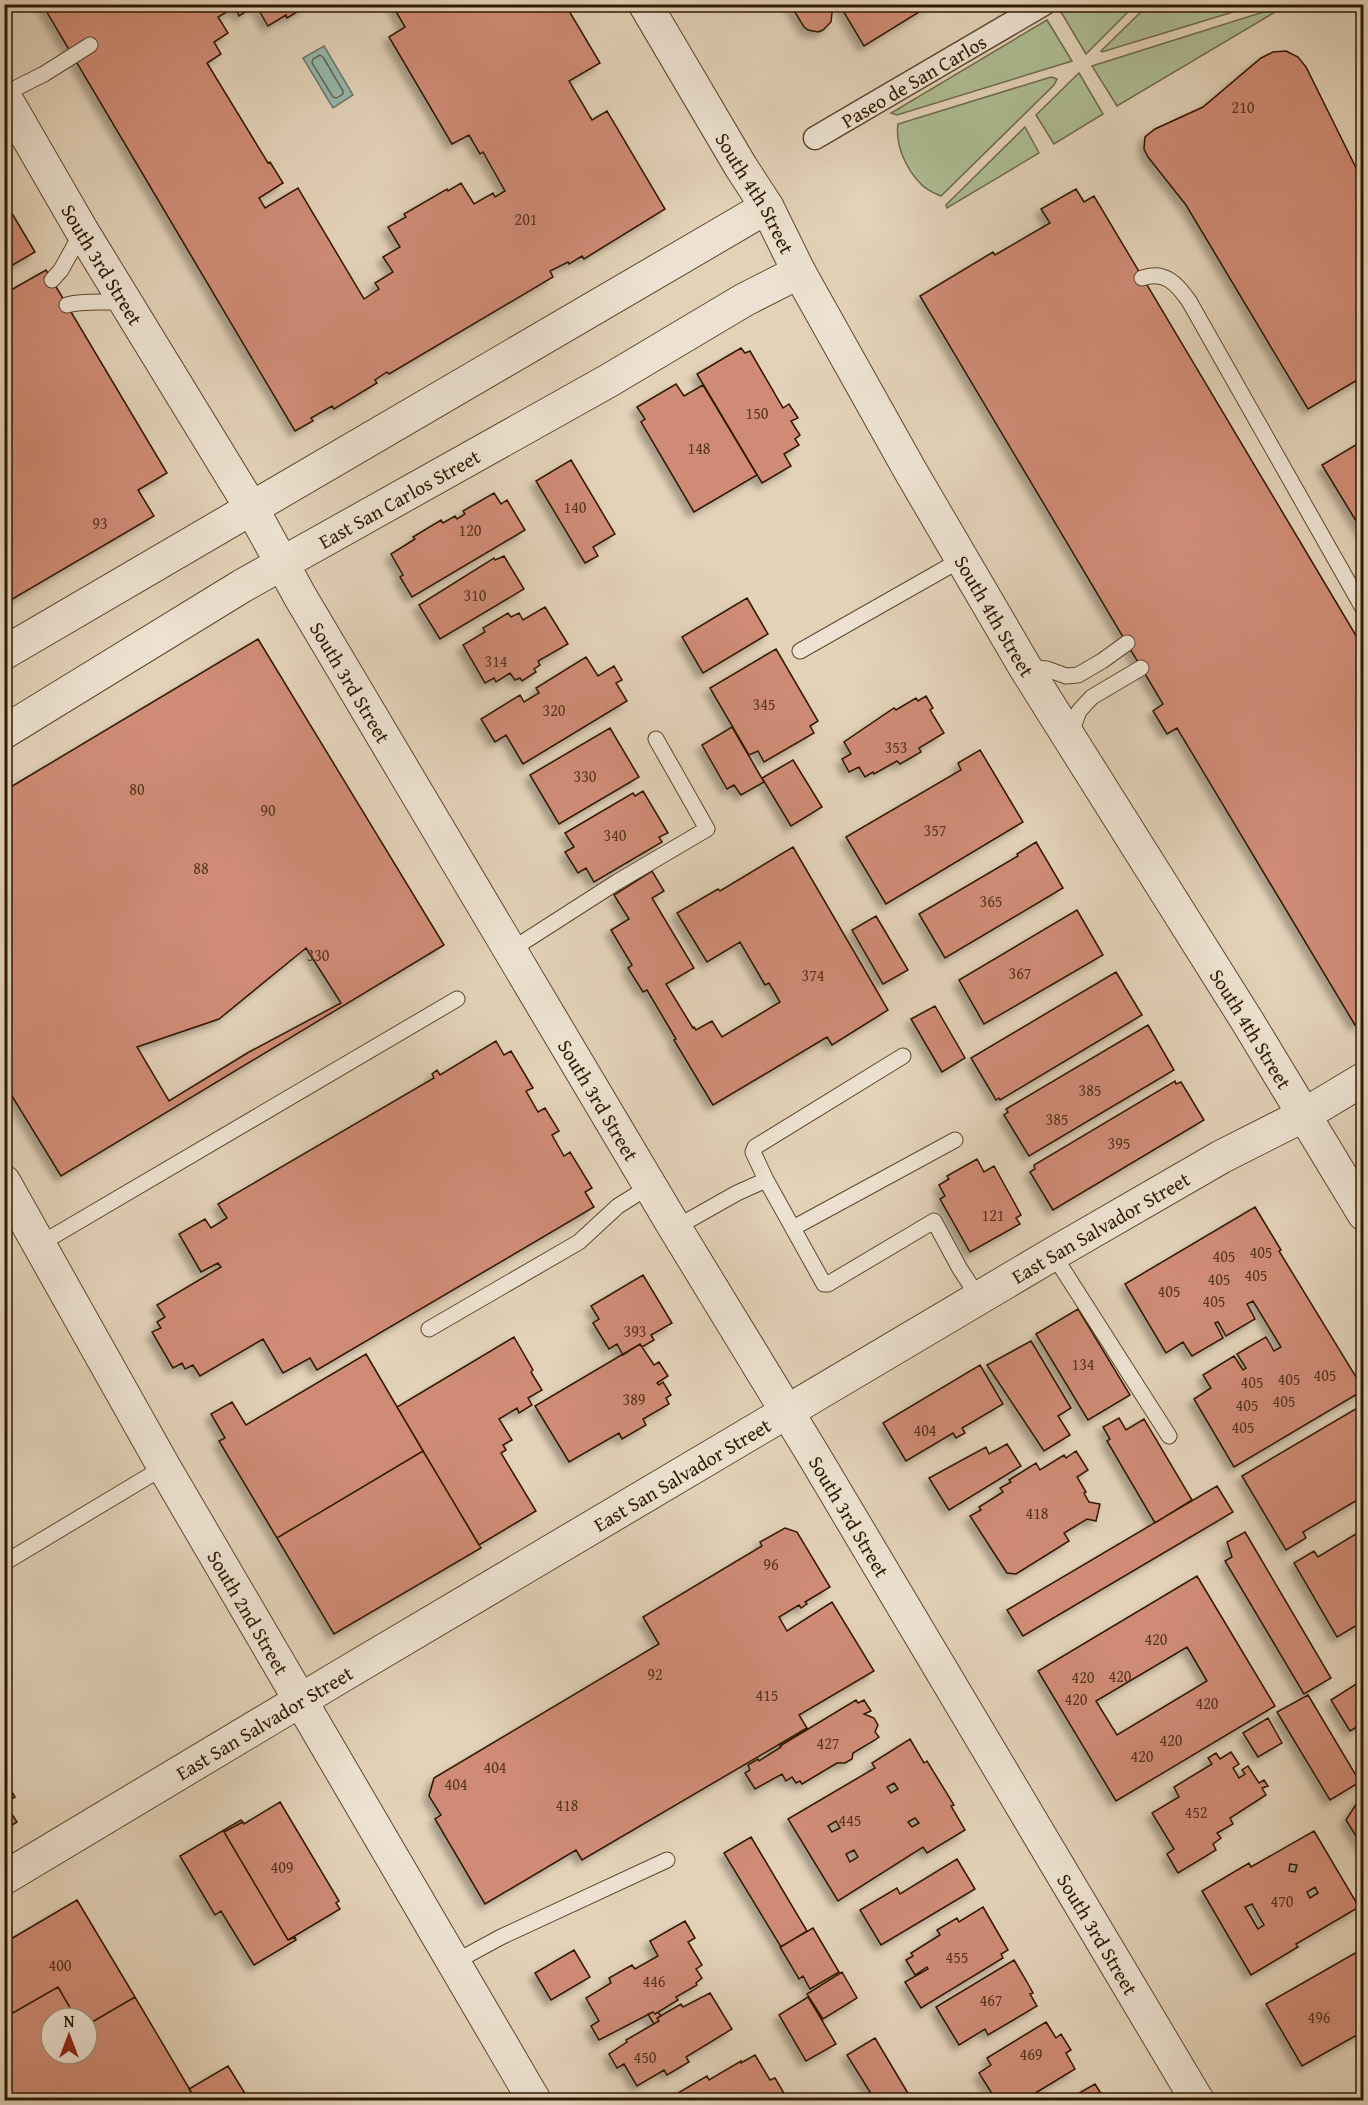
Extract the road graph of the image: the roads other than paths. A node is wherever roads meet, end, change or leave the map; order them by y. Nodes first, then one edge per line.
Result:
1 (645, 4) edge
2 (1044, 4) edge
3 (90, 45) dead end
4 (4, 95) edge
5 (815, 138) dead end
6 (767, 207) junction
7 (82, 231) junction
8 (799, 273) junction
9 (1142, 278) dead end
10 (52, 280) dead end
11 (125, 302) junction
12 (67, 305) dead end
13 (252, 509) junction
14 (962, 559) junction
15 (282, 564) junction
16 (1364, 610) edge
17 (1127, 643) dead end
18 (800, 651) dead end
19 (4, 653) edge
20 (1025, 667) junction
21 (1141, 668) dead end
22 (4, 732) edge
23 (656, 739) dead end
24 (1069, 739) junction
25 (511, 950) junction
26 (457, 999) dead end
27 (903, 1056) dead end
28 (1364, 1079) edge
29 (1304, 1115) junction
30 (955, 1140) dead end
31 (766, 1180) junction
32 (4, 1182) edge
33 (650, 1186) junction
34 (1364, 1214) edge
35 (675, 1228) junction
36 (793, 1228) junction
37 (40, 1244) junction
38 (1053, 1254) junction
39 (979, 1298) junction
40 (429, 1329) dead end
41 (787, 1411) junction
42 (1169, 1436) dead end
43 (164, 1467) junction
44 (4, 1563) edge
45 (300, 1701) junction
46 (667, 1860) dead end
47 (4, 1878) edge
48 (453, 1963) junction
49 (534, 2100) edge
50 (1197, 2100) edge

1 - 6 street, South 4th Street
2 - 5 street, Paseo de San Carlos
3 - 4 lane
4 - 7 street, South 3rd Street
6 - 8 street, South 4th Street
6 - 13 street
7 - 10 lane
7 - 11 street, South 3rd Street
8 - 14 street, South 4th Street
8 - 15 street, East San Carlos Street
9 - 16 lane
11 - 12 lane
11 - 13 street, South 3rd Street
13 - 15 street, South 3rd Street
13 - 19 street
14 - 18 lane
14 - 20 street, South 4th Street
15 - 22 street, East San Carlos Street
15 - 25 street, South 3rd Street
17 - 20 lane
20 - 24 street, South 4th Street
21 - 24 lane
23 - 25 lane
24 - 29 street, South 4th Street
25 - 33 street, South 3rd Street
26 - 37 lane
27 - 31 lane
28 - 29 street, East San Salvador Street
29 - 34 street, South 4th Street
29 - 38 street, East San Salvador Street
30 - 36 lane
31 - 35 lane
31 - 36 lane
32 - 37 street, South 2nd Street
33 - 35 street, South 3rd Street
33 - 40 lane
35 - 41 street, South 3rd Street
36 - 39 lane
37 - 43 street, South 2nd Street
38 - 39 street, East San Salvador Street
38 - 42 lane
39 - 41 street, East San Salvador Street
41 - 45 street, East San Salvador Street
41 - 50 street, South 3rd Street
43 - 44 lane
43 - 45 street, South 2nd Street
45 - 47 street, East San Salvador Street
45 - 48 street, South 2nd Street
46 - 48 lane
48 - 49 street, South 2nd Street

